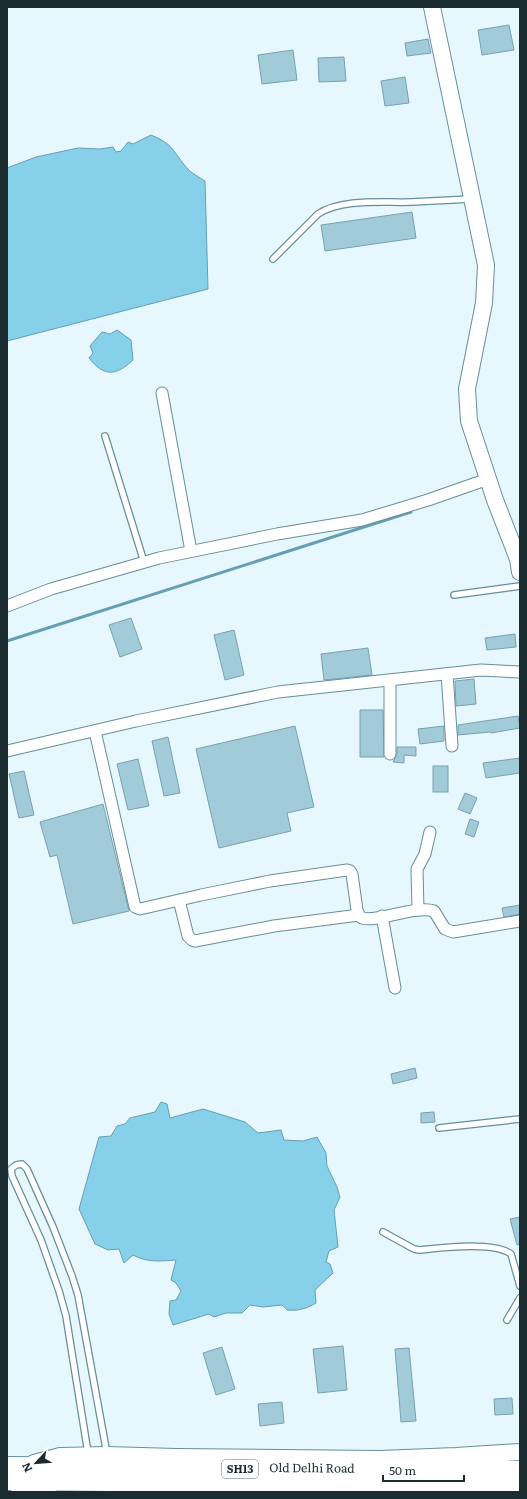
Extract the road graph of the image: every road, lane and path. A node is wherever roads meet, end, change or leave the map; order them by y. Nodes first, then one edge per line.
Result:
1 (432, 7) edge
2 (472, 199) junction
3 (273, 260) dead end
4 (162, 393) dead end
5 (105, 436) dead end
6 (488, 479) junction
7 (191, 551) junction
8 (144, 562) junction
9 (519, 563) edge
10 (520, 586) edge
11 (454, 595) dead end
12 (7, 606) edge
13 (520, 672) edge
14 (447, 674) junction
15 (390, 680) junction
16 (95, 731) junction
17 (452, 746) dead end
18 (7, 751) edge
19 (390, 754) dead end
20 (430, 832) dead end
21 (179, 900) junction
22 (418, 910) junction
23 (359, 915) junction
24 (382, 916) junction
25 (520, 921) edge
26 (395, 988) dead end
27 (520, 1119) edge
28 (439, 1128) dead end
29 (383, 1232) dead end
30 (520, 1286) edge
31 (520, 1298) edge
32 (507, 1320) dead end
33 (520, 1452) edge
34 (107, 1455) junction
35 (88, 1456) junction
36 (7, 1466) edge
37 (25, 1466) junction
38 (520, 1470) edge
39 (520, 1484) edge
40 (12, 1485) edge
41 (48, 1492) edge

1 - 2 main road
2 - 3 lane
2 - 6 main road
4 - 7 street
5 - 8 lane
6 - 7 street
6 - 9 main road
7 - 8 street
8 - 12 street
10 - 11 lane
13 - 14 street
14 - 15 street
14 - 17 street
15 - 16 street
15 - 19 street
16 - 18 street
16 - 21 street
20 - 22 street
21 - 23 street
21 - 23 street
22 - 24 street
22 - 25 street
23 - 24 street
24 - 26 street
27 - 28 lane
29 - 30 lane
31 - 32 lane
33 - 34 main road
34 - 35 main road
34 - 35 lane
35 - 37 main road
36 - 37 main road, Old Delhi Road / SH13
37 - 38 main road, Old Delhi Road / SH13
39 - 40 main road, Old Delhi Road / SH13
40 - 41 main road

